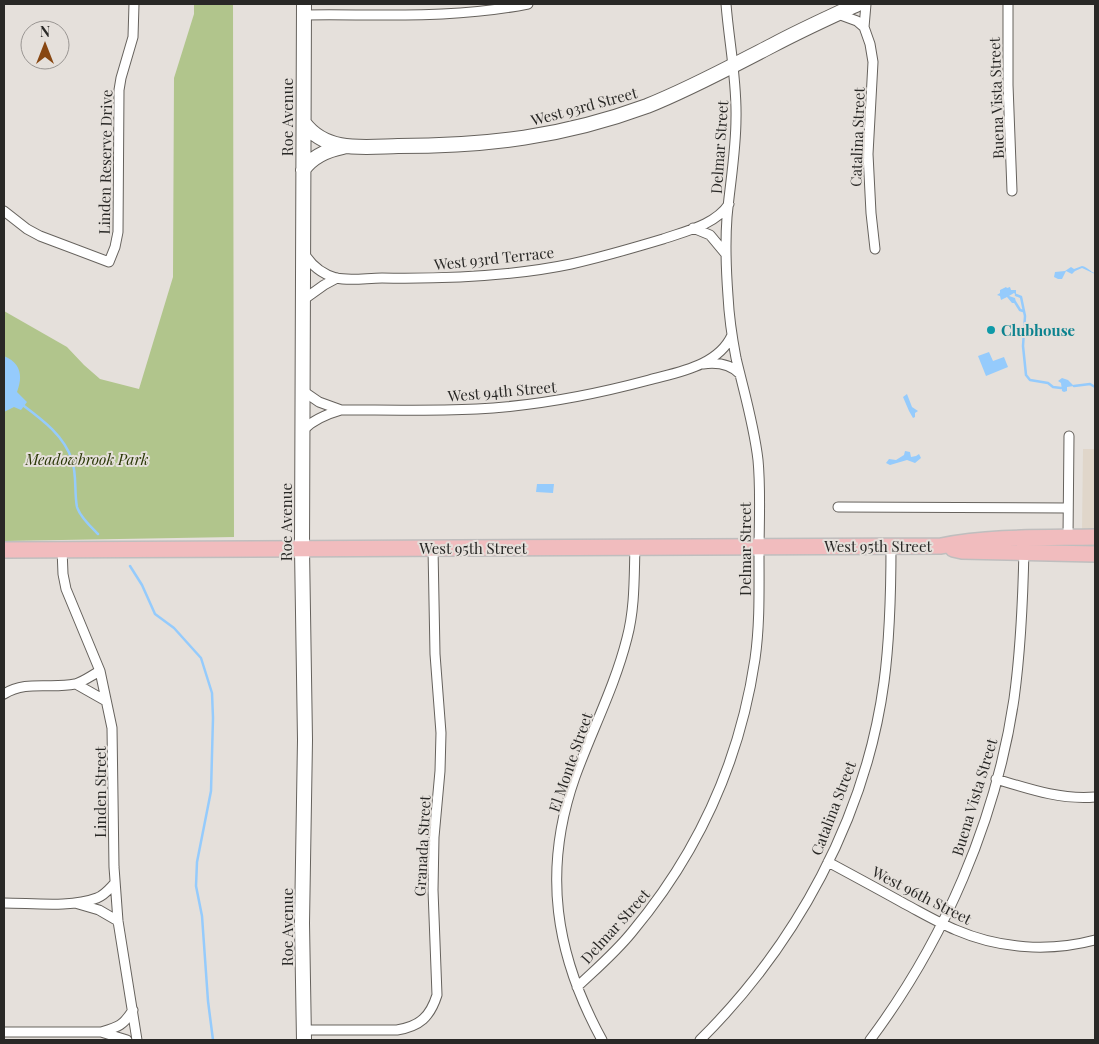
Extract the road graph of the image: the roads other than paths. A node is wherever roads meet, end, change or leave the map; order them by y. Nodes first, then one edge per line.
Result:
1 (134, 4) edge
2 (449, 4) edge
3 (528, 4) edge
4 (726, 4) edge
5 (858, 4) edge
6 (866, 4) edge
7 (1008, 4) edge
8 (304, 9) edge
9 (449, 14) junction
10 (838, 14) junction
11 (864, 27) junction
12 (733, 66) junction
13 (304, 123) junction
14 (343, 147) junction
15 (303, 170) junction
16 (1012, 191) dead end
17 (729, 203) junction
18 (4, 211) edge
19 (693, 228) junction
20 (874, 249) dead end
21 (303, 251) junction
22 (726, 254) junction
23 (337, 278) junction
24 (303, 300) junction
25 (732, 335) junction
26 (703, 364) junction
27 (740, 374) junction
28 (303, 390) junction
29 (341, 410) junction
30 (303, 430) junction
31 (1069, 436) dead end
32 (838, 507) dead end
33 (1068, 508) junction
34 (1095, 537) edge
35 (1024, 538) junction
36 (1068, 538) junction
37 (759, 546) junction
38 (892, 546) junction
39 (942, 546) junction
40 (635, 547) junction
41 (433, 548) junction
42 (62, 549) junction
43 (302, 549) junction
44 (4, 550) edge
45 (1024, 554) junction
46 (1095, 554) edge
47 (100, 671) junction
48 (76, 684) junction
49 (4, 694) edge
50 (106, 701) junction
51 (996, 779) junction
52 (1095, 797) edge
53 (828, 862) junction
54 (115, 883) junction
55 (75, 903) junction
56 (4, 904) edge
57 (118, 921) junction
58 (942, 923) junction
59 (1095, 940) edge
60 (577, 987) junction
61 (133, 1010) junction
62 (4, 1032) edge
63 (101, 1032) junction
64 (304, 1035) edge
65 (127, 1040) edge
66 (138, 1040) edge
67 (602, 1040) edge
68 (700, 1040) edge
69 (870, 1040) edge

1 - 18 street, Linden Reserve Drive
2 - 9 street
3 - 9 street
4 - 12 street, Delmar Street
5 - 10 main road, West 93rd Street
6 - 11 street, Catalina Street
7 - 16 street, Buena Vista Street
8 - 9 street
8 - 13 main road, Roe Avenue
10 - 11 street
10 - 12 main road, West 93rd Street
11 - 20 street, Catalina Street
12 - 14 main road, West 93rd Street
12 - 17 street, Delmar Street
13 - 14 main road, West 93rd Street
13 - 15 main road, Roe Avenue
14 - 15 main road
15 - 21 main road, Roe Avenue
17 - 19 street, West 93rd Terrace
17 - 22 street, Delmar Street
19 - 22 street
19 - 23 street, West 93rd Terrace
21 - 23 street, West 93rd Terrace
21 - 24 main road, Roe Avenue
22 - 25 street, Delmar Street
23 - 24 street
24 - 28 main road, Roe Avenue
25 - 26 street, West 94th Street
25 - 27 street, Delmar Street
26 - 27 street, West 94th Street
26 - 29 street, West 94th Street
27 - 37 street, Delmar Street
28 - 29 street
28 - 30 main road, Roe Avenue
29 - 30 street, West 94th Street
30 - 43 main road, Roe Avenue
31 - 33 street
32 - 33 street
33 - 36 street
34 - 36 main road, West 95th Street
35 - 36 main road, West 95th Street
35 - 39 main road, West 95th Street
35 - 45 street, Buena Vista Street
37 - 38 main road, West 95th Street
37 - 40 main road, West 95th Street
37 - 60 street, Delmar Street
38 - 39 main road, West 95th Street
38 - 53 street, Catalina Street
39 - 45 main road, West 95th Street
40 - 41 main road, West 95th Street
40 - 60 street, El Monte Street
41 - 43 main road, West 95th Street
41 - 64 street, Granada Street
42 - 43 main road, West 95th Street
42 - 44 main road, West 95th Street
42 - 47 street, Linden Street
43 - 64 main road, Roe Avenue
45 - 46 main road, West 95th Street
45 - 51 street, Buena Vista Street
47 - 48 street
47 - 50 street, Linden Street
48 - 49 street
48 - 50 street
50 - 54 street, Linden Street
51 - 52 street
51 - 58 street, Buena Vista Street
53 - 58 street, West 96th Street
53 - 68 street, Catalina Street
54 - 55 street
54 - 57 street, Linden Street
55 - 56 street
55 - 57 street
57 - 61 street, Linden Street
58 - 59 street, West 96th Street
58 - 69 street, Buena Vista Street
60 - 67 street
61 - 63 street
61 - 66 street, Linden Street
62 - 63 street
63 - 65 street

